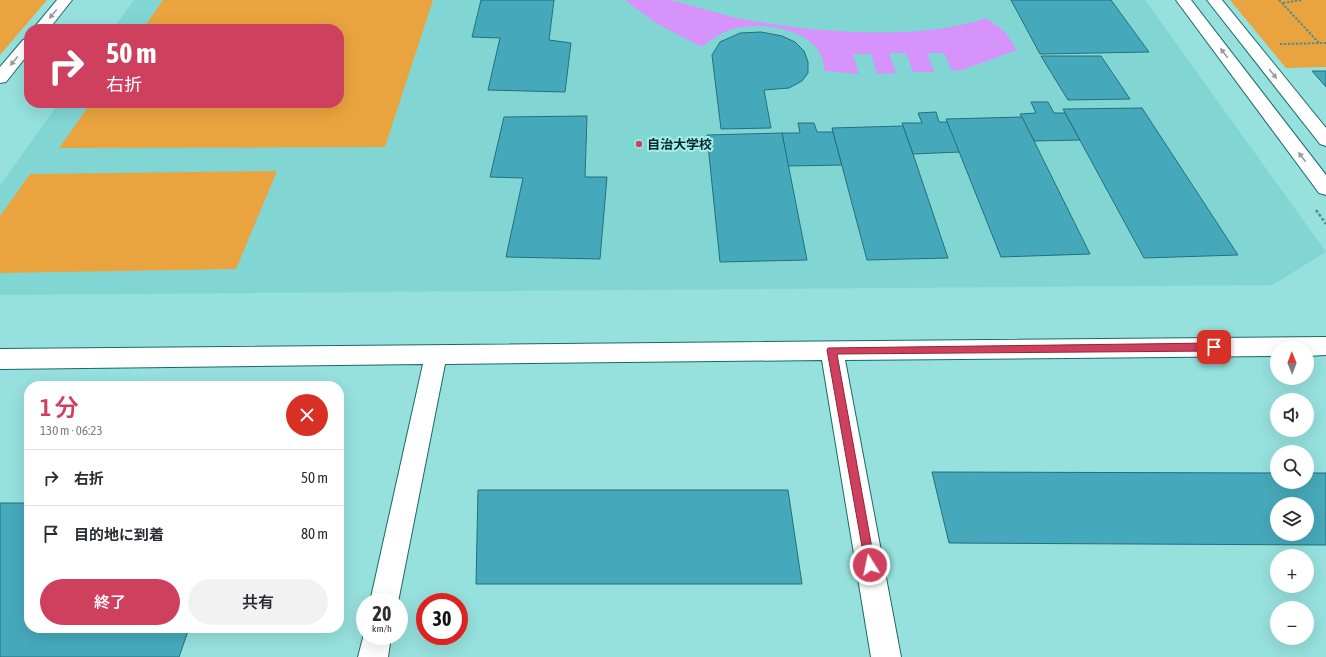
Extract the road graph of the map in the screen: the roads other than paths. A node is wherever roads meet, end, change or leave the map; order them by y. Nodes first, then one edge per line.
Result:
1 (65, 0) edge
2 (1183, 0) edge
3 (1214, 0) edge
4 (45, 24) edge
5 (24, 49) edge
6 (0, 78) edge
7 (1326, 140) edge
8 (1326, 188) edge
9 (1326, 346) edge
10 (832, 350) junction
11 (436, 355) junction
12 (0, 359) edge
13 (386, 593) edge
14 (375, 645) edge
15 (373, 657) edge
16 (886, 657) edge

1 -> 4 street
8 -> 2 street
3 -> 7 street
5 -> 6 street
9 - 10 street
10 - 11 street
10 - 16 street
11 - 12 street
11 - 13 street
14 - 15 street

